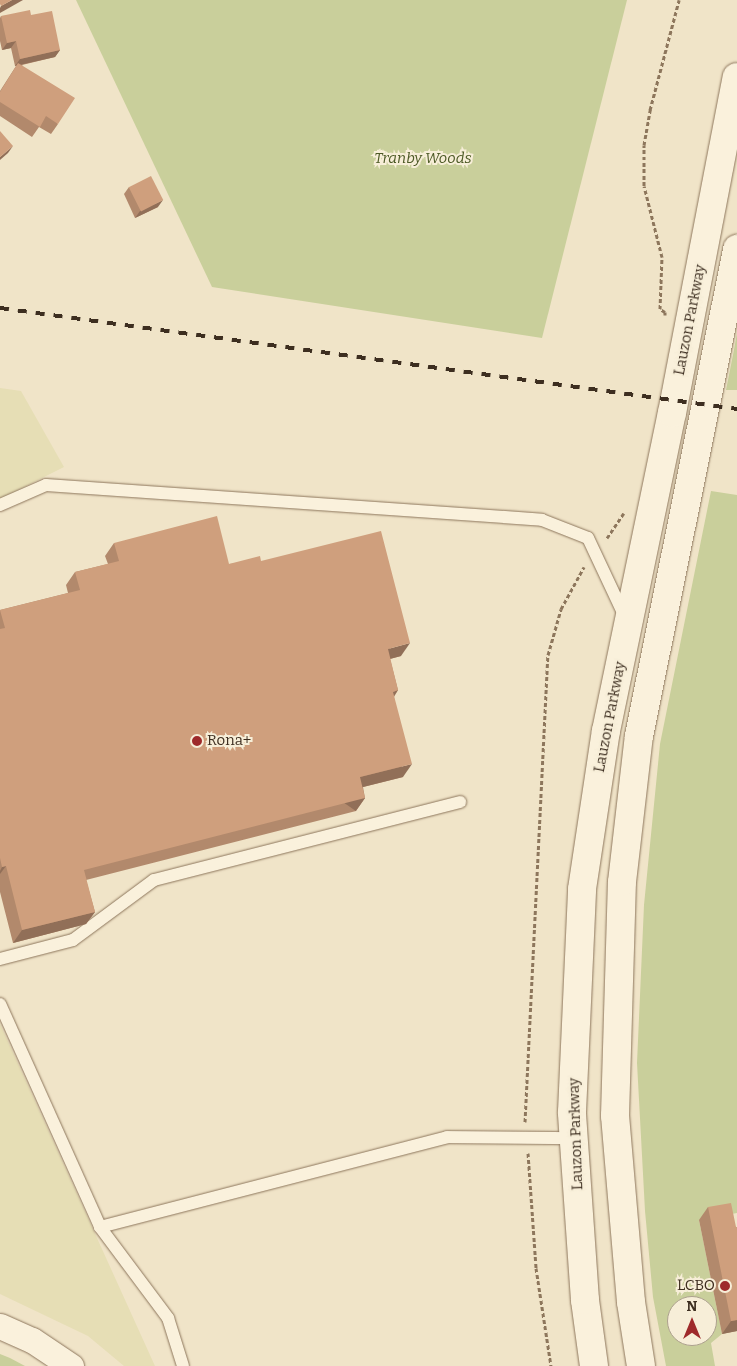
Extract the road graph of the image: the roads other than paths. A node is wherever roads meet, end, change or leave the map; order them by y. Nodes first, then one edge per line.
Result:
1 (737, 76) edge
2 (737, 249) edge
3 (0, 505) edge
4 (628, 624) junction
5 (460, 802) dead end
6 (0, 959) edge
7 (0, 1004) edge
8 (574, 1138) junction
9 (100, 1228) junction
10 (0, 1326) edge
11 (71, 1366) edge
12 (183, 1366) edge
13 (594, 1366) edge
14 (641, 1366) edge

1 - 4 main road, Lauzon Parkway
2 - 14 main road
3 - 4 lane
4 - 8 main road, Lauzon Parkway
5 - 6 lane
7 - 9 lane
8 - 9 lane
8 - 13 main road, Lauzon Parkway
9 - 12 lane
10 - 11 street

